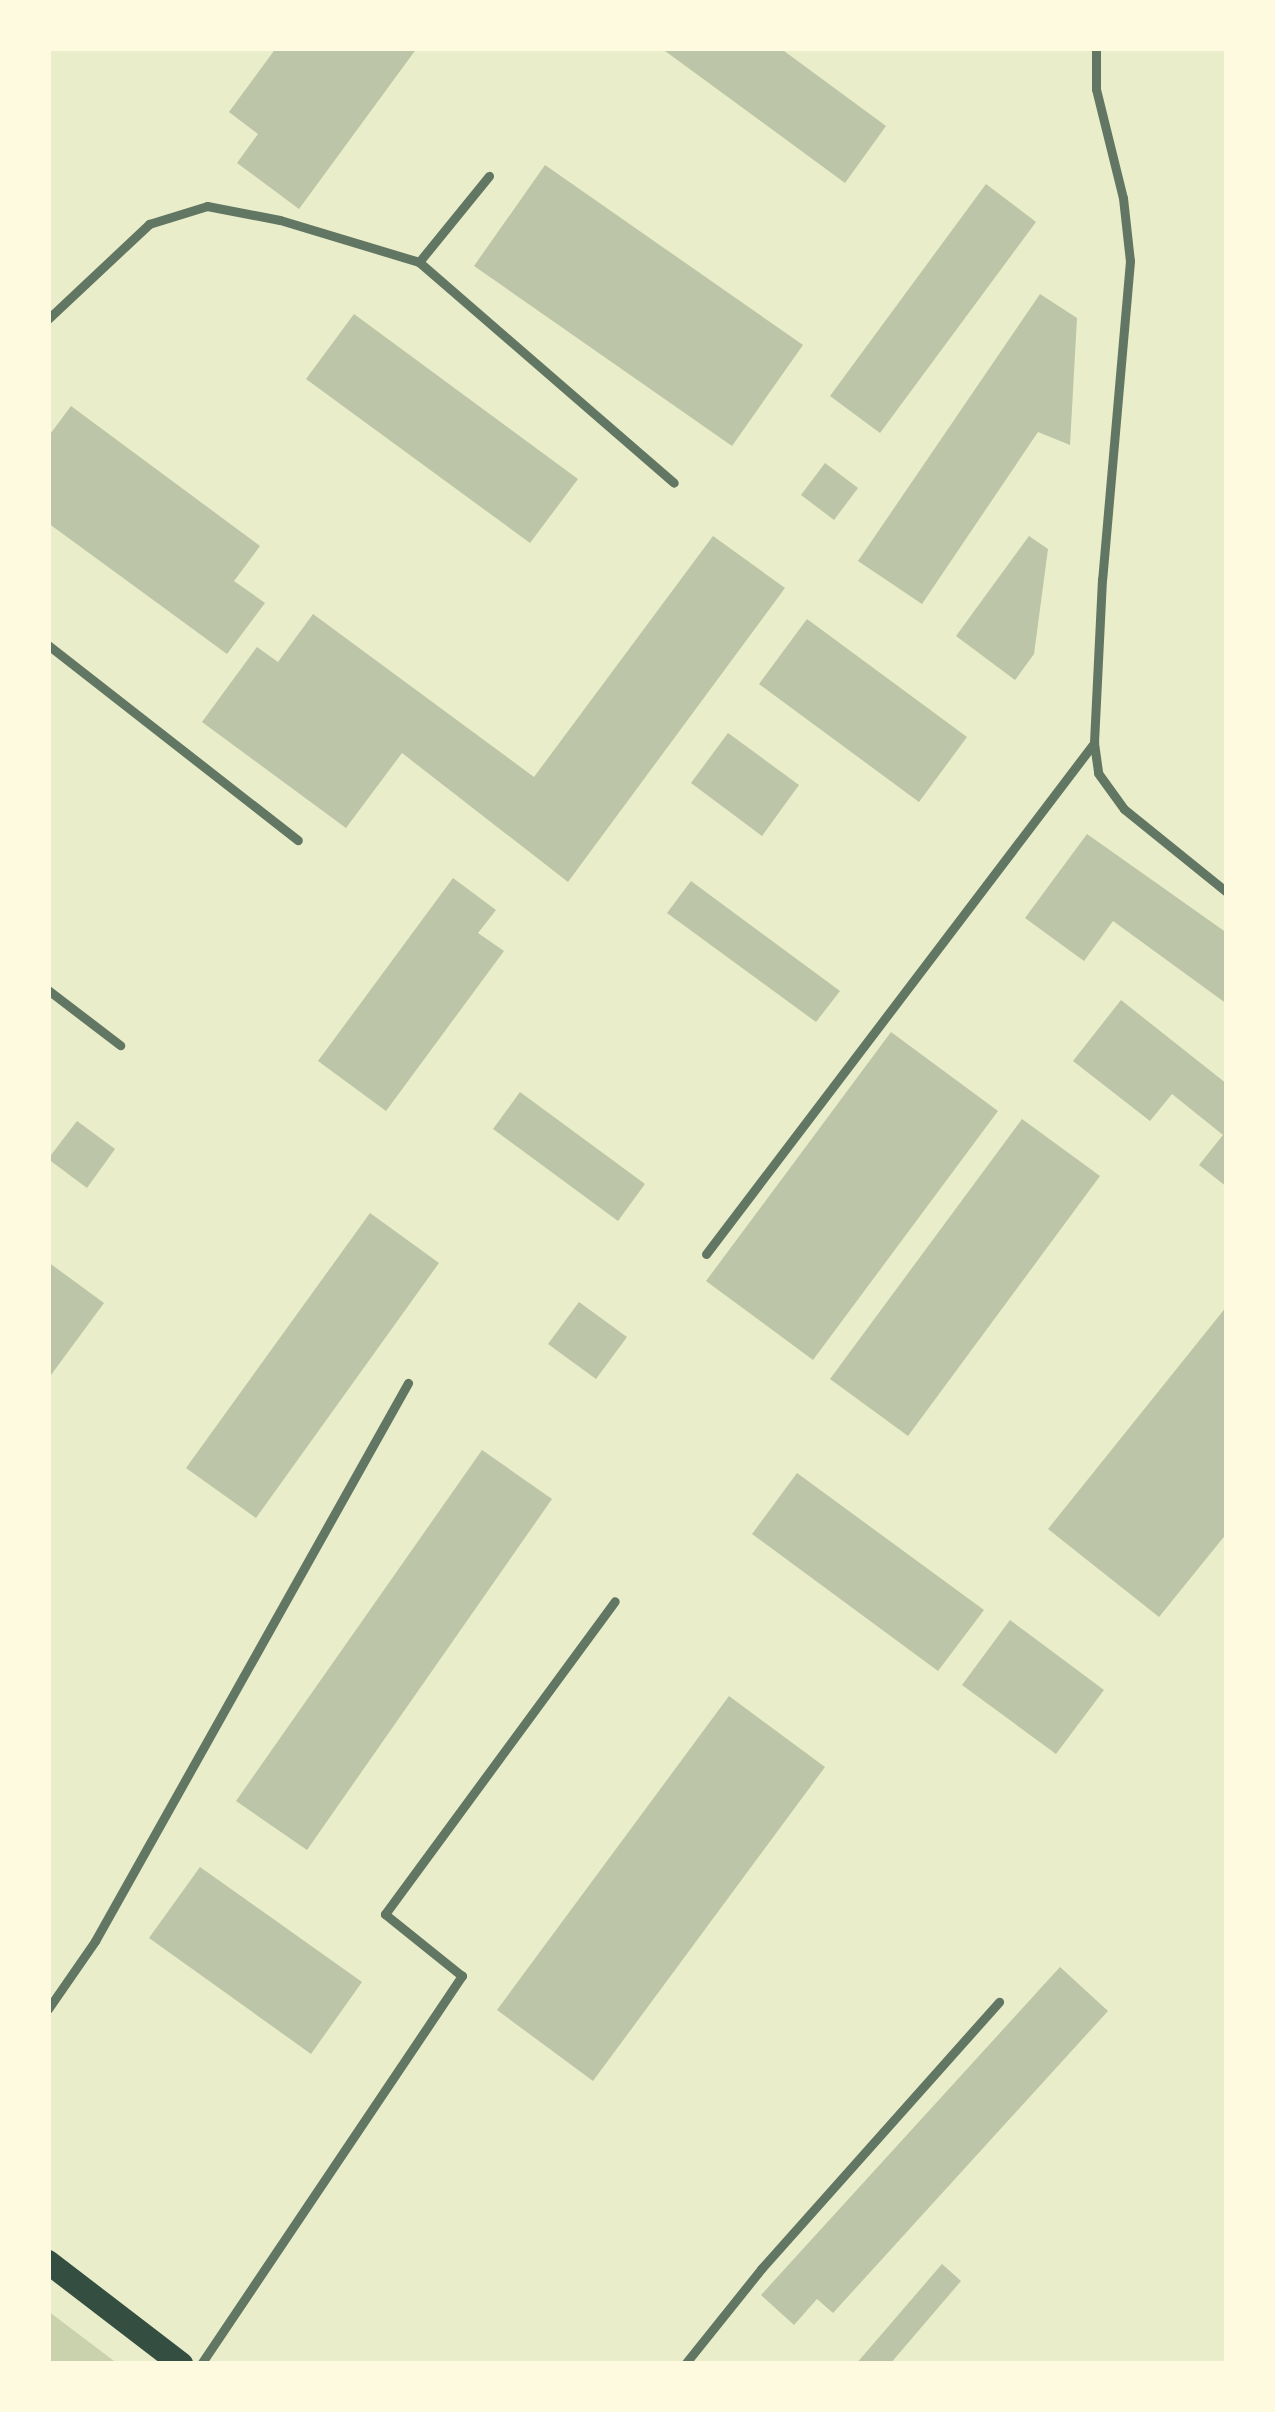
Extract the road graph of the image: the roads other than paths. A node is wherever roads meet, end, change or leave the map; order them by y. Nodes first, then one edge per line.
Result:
1 (1096, 48) edge
2 (489, 176) dead end
3 (419, 262) junction
4 (48, 320) edge
5 (674, 483) dead end
6 (48, 645) edge
7 (1094, 743) junction
8 (298, 840) dead end
9 (1227, 892) edge
10 (48, 990) edge
11 (120, 1045) dead end
12 (706, 1254) dead end
13 (408, 1383) dead end
14 (615, 1601) dead end
15 (998, 2002) dead end
16 (48, 2009) edge
17 (48, 2262) edge
18 (181, 2364) edge
19 (201, 2364) edge
20 (685, 2364) edge

1 - 7 lane
2 - 3 lane
3 - 4 lane
3 - 5 lane
6 - 8 lane
7 - 9 lane
7 - 12 lane
10 - 11 lane
13 - 16 lane
14 - 19 lane
15 - 20 lane
17 - 18 main road

